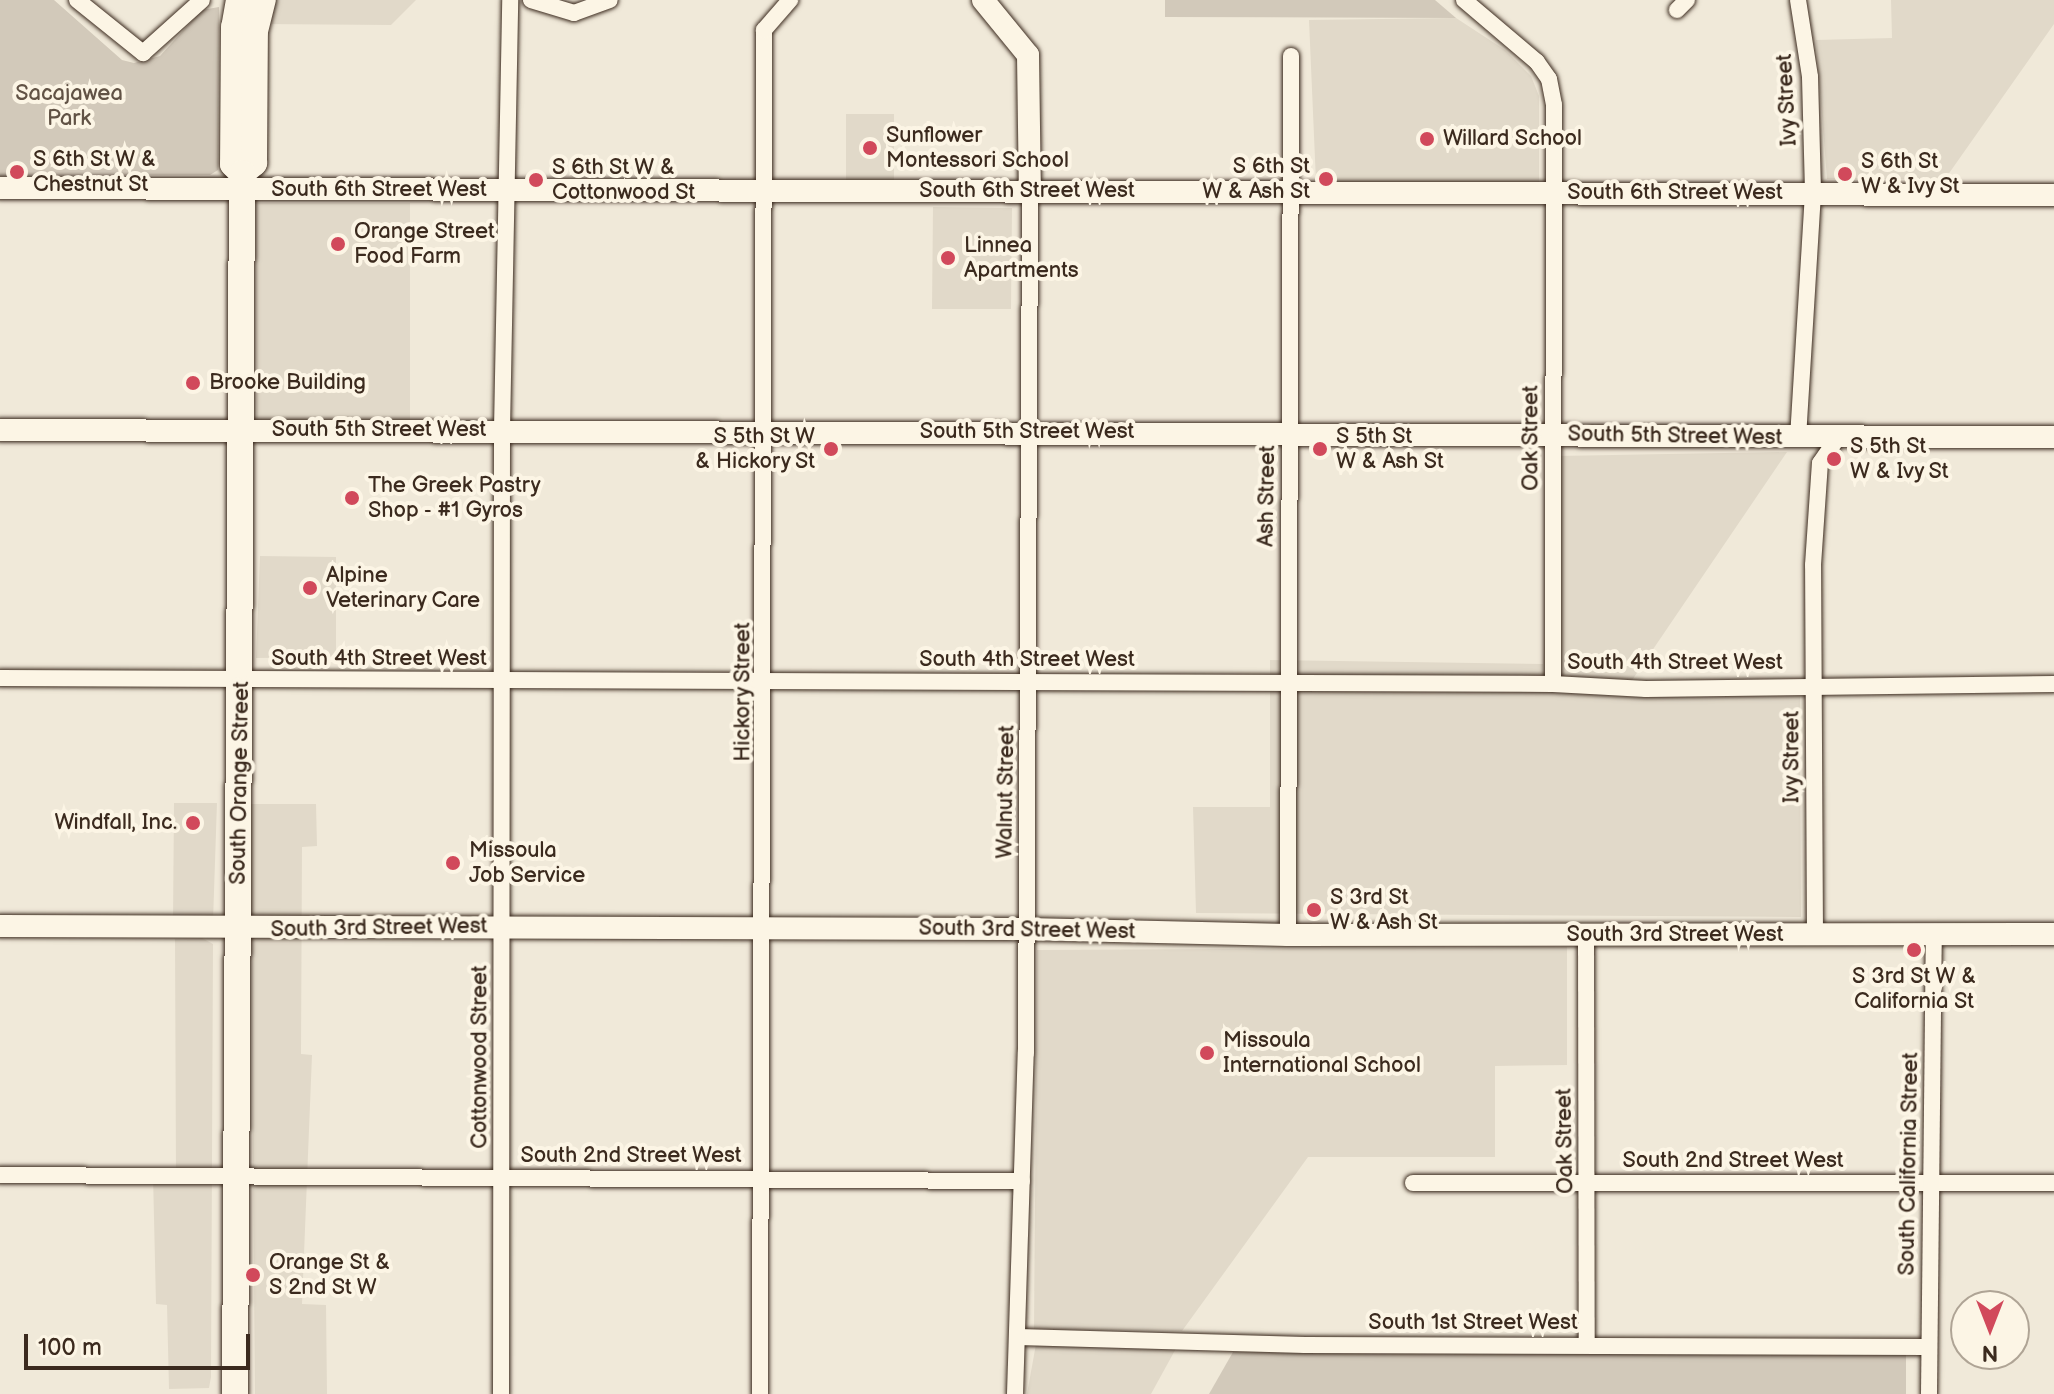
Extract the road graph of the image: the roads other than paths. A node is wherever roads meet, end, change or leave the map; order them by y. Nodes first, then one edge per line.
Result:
1 (77, 0) edge
2 (202, 0) edge
3 (239, 0) edge
4 (263, 0) edge
5 (510, 0) edge
6 (531, 0) edge
7 (610, 0) edge
8 (790, 0) edge
9 (983, 0) edge
10 (1464, 0) edge
11 (1798, 0) edge
12 (1291, 56) dead end
13 (242, 182) junction
14 (0, 188) edge
15 (504, 191) junction
16 (1030, 191) junction
17 (763, 192) junction
18 (1289, 192) junction
19 (1553, 192) junction
20 (1813, 193) junction
21 (2054, 195) edge
22 (502, 429) junction
23 (0, 430) edge
24 (766, 430) junction
25 (243, 431) junction
26 (1027, 432) junction
27 (1552, 433) junction
28 (1290, 434) junction
29 (2054, 437) edge
30 (1798, 438) junction
31 (1836, 440) junction
32 (0, 678) edge
33 (241, 681) junction
34 (501, 681) junction
35 (1030, 681) junction
36 (765, 683) junction
37 (1553, 684) junction
38 (2054, 684) edge
39 (1287, 686) junction
40 (1814, 686) junction
41 (0, 926) edge
42 (503, 927) junction
43 (238, 929) junction
44 (763, 929) junction
45 (1027, 929) junction
46 (2054, 934) edge
47 (1288, 935) junction
48 (1815, 935) junction
49 (1934, 935) junction
50 (1586, 936) junction
51 (0, 1175) edge
52 (236, 1176) junction
53 (501, 1178) junction
54 (761, 1178) junction
55 (1022, 1181) junction
56 (1413, 1183) dead end
57 (1587, 1183) junction
58 (1930, 1183) junction
59 (2054, 1183) edge
60 (1018, 1337) junction
61 (1587, 1345) junction
62 (1928, 1347) junction
63 (235, 1394) edge
64 (501, 1394) edge
65 (760, 1394) edge
66 (1015, 1394) edge
67 (1929, 1394) edge

1 - 2 street
3 - 13 main road
4 - 13 main road
5 - 15 street, Cottonwood Street
6 - 7 street
8 - 17 street, Hickory Street
9 - 16 street
10 - 19 street, Oak Street
11 - 20 street, Ivy Street
12 - 18 street, Ash Street
13 - 14 street, South 6th Street West
13 - 15 street, South 6th Street West
13 - 25 main road, South Orange Street
15 - 17 street, South 6th Street West
15 - 22 street, Cottonwood Street
16 - 17 street, South 6th Street West
16 - 18 street, South 6th Street West
16 - 26 street, Walnut Street
17 - 24 street, Hickory Street
18 - 19 street, South 6th Street West
18 - 28 street, Ash Street
19 - 20 street, South 6th Street West
19 - 27 street, Oak Street
20 - 21 street, South 6th Street West
20 - 30 street, Ivy Street
22 - 24 street, South 5th Street West
22 - 25 street, South 5th Street West
22 - 34 street, Cottonwood Street
23 - 25 street, South 5th Street West
24 - 26 street, South 5th Street West
24 - 36 street, Hickory Street
25 - 33 main road, South Orange Street
26 - 28 street, South 5th Street West
26 - 35 street, Walnut Street
27 - 28 street, South 5th Street West
27 - 30 street, South 5th Street West
27 - 37 street, Oak Street
28 - 39 street, Ash Street
29 - 31 street, South 5th Street West
30 - 31 street, South 5th Street West
31 - 40 street, Ivy Street
32 - 33 street, South 4th Street West
33 - 34 street, South 4th Street West
33 - 43 main road, South Orange Street
34 - 36 street, South 4th Street West
34 - 42 street, Cottonwood Street
35 - 36 street, South 4th Street West
35 - 39 street, South 4th Street West
35 - 45 street, Walnut Street
36 - 44 street, Hickory Street
37 - 39 street, South 4th Street West
37 - 40 street, South 4th Street West
38 - 40 street, South 4th Street West
39 - 47 street, Ash Street
40 - 48 street, Ivy Street
41 - 43 street, South 3rd Street West
42 - 43 street, South 3rd Street West
42 - 44 street, South 3rd Street West
42 - 53 street, Cottonwood Street
43 - 52 main road, South Orange Street
44 - 45 street, South 3rd Street West
44 - 54 street, Hickory Street
45 - 47 street, South 3rd Street West
45 - 55 street, Walnut Street
46 - 49 street, South 3rd Street West
47 - 50 street, South 3rd Street West
48 - 49 street, South 3rd Street West
48 - 50 street, South 3rd Street West
49 - 58 street, South California Street
50 - 57 street, Oak Street
51 - 52 street, South 2nd Street West
52 - 53 street, South 2nd Street West
52 - 63 main road, South Orange Street
53 - 54 street, South 2nd Street West
53 - 64 street, Cottonwood Street
54 - 55 street, South 2nd Street West
54 - 65 street, Hickory Street
55 - 60 street, Walnut Street
56 - 57 street, South 2nd Street West
57 - 58 street, South 2nd Street West
57 - 61 street, Oak Street
58 - 59 street, South 2nd Street West
58 - 62 street, South California Street
60 - 61 street, South 1st Street West
60 - 66 street, Walnut Street
61 - 62 street, South 1st Street West
62 - 67 street, South California Street

